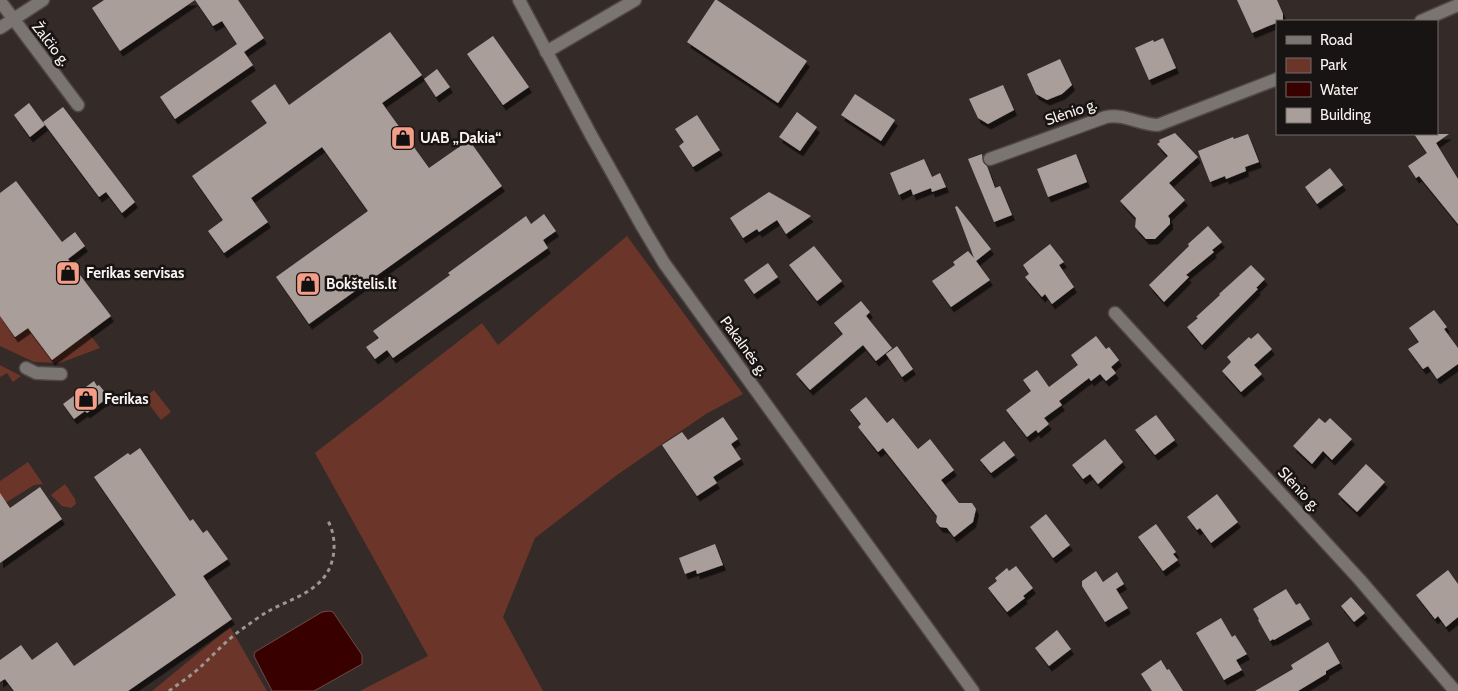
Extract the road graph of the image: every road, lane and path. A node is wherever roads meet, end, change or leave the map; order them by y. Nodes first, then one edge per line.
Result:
1 (43, 0) edge
2 (519, 0) edge
3 (635, 0) edge
4 (0, 2) edge
5 (1458, 6) edge
6 (12, 20) junction
7 (1423, 20) edge
8 (0, 28) edge
9 (546, 52) junction
10 (1276, 79) edge
11 (78, 105) dead end
12 (990, 159) dead end
13 (1115, 312) dead end
14 (26, 368) dead end
15 (61, 374) dead end
16 (328, 521) dead end
17 (169, 691) edge
18 (973, 691) edge
19 (1455, 691) edge

1 - 6 street
2 - 9 street, Pakalnės g.
3 - 9 street
4 - 6 street, Žalčio g.
5 - 7 street
6 - 8 street
6 - 11 street, Žalčio g.
9 - 18 street, Pakalnės g.
10 - 12 street, Slėnio g.
13 - 19 street, Slėnio g.
14 - 15 street
16 - 17 path

